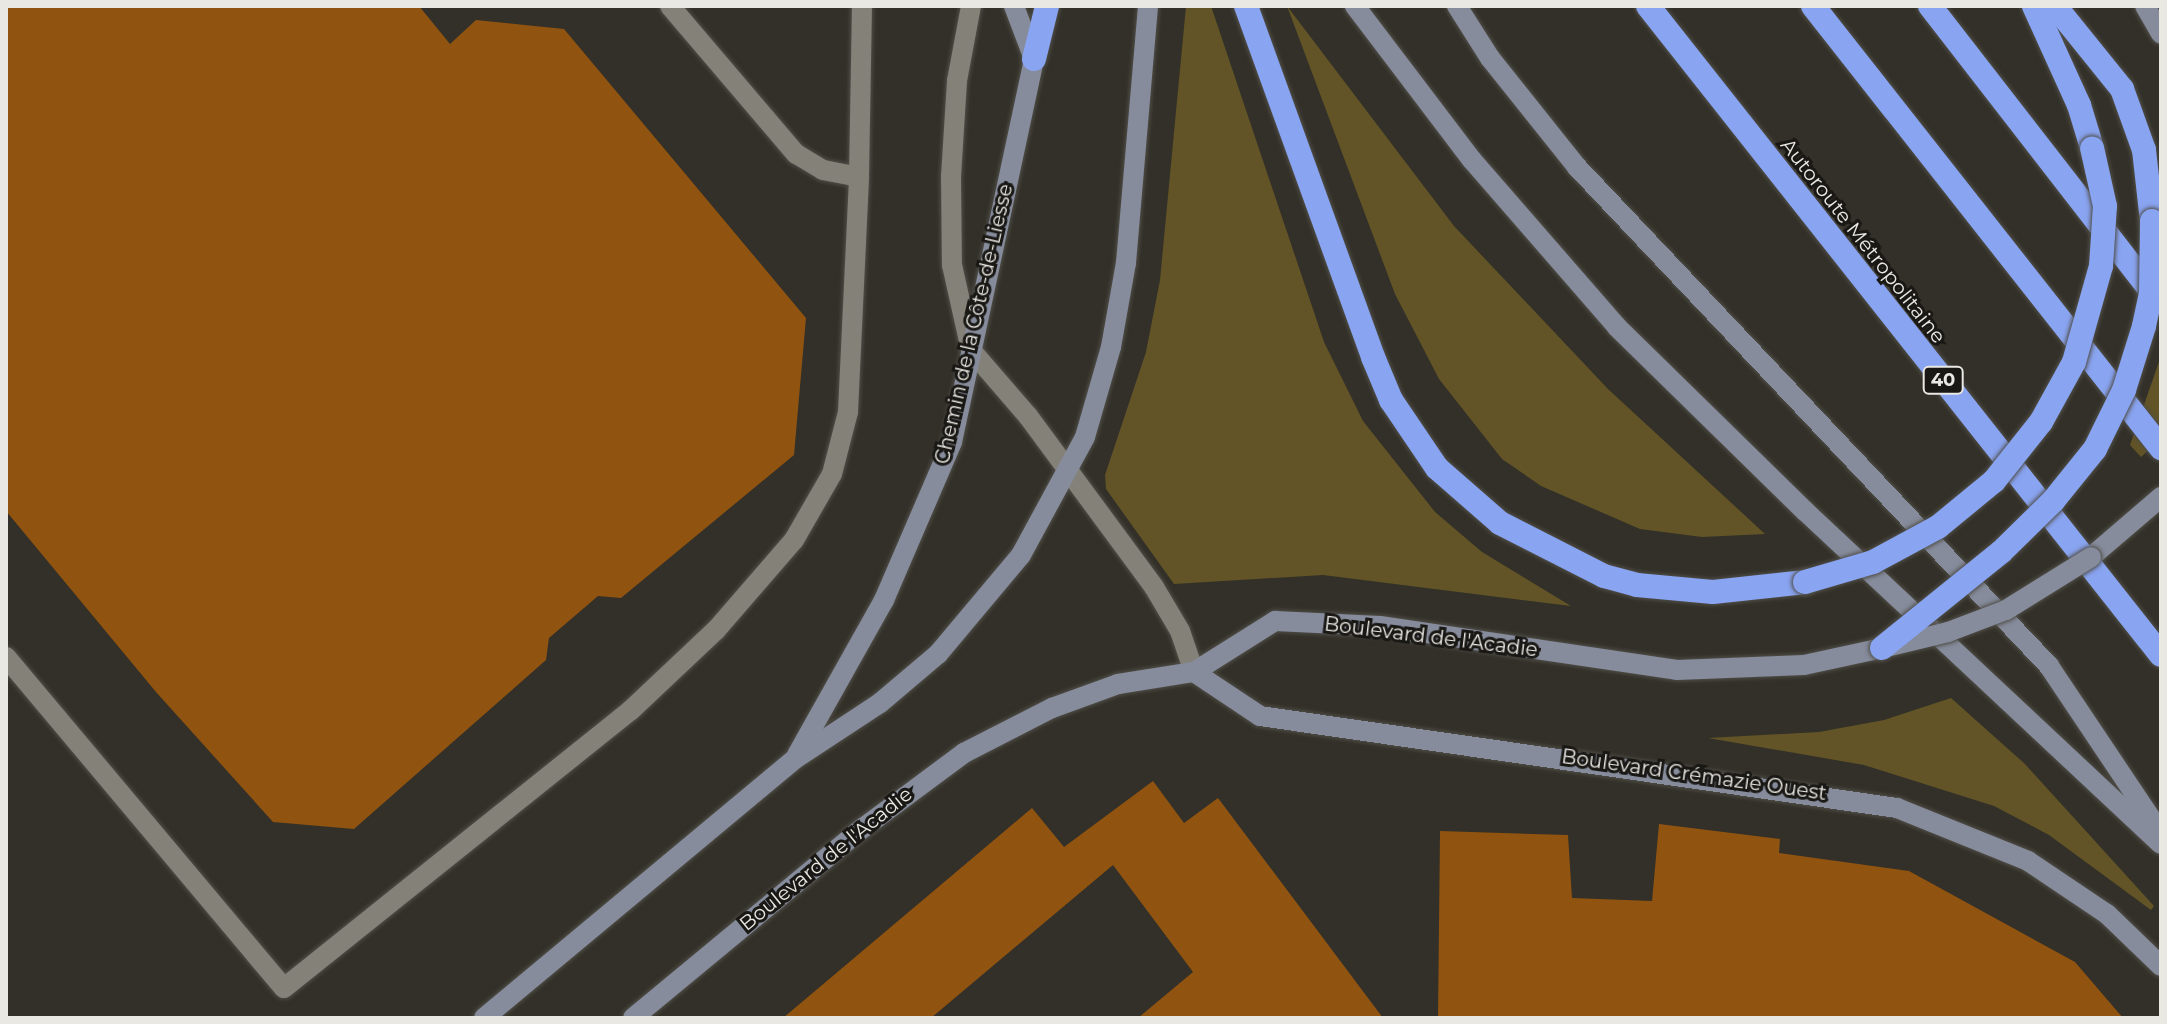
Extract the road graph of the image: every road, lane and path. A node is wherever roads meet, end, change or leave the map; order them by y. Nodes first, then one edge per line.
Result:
1 (670, 6) edge
2 (862, 6) edge
3 (971, 6) edge
4 (1014, 6) edge
5 (1047, 6) edge
6 (1148, 6) edge
7 (1246, 6) edge
8 (1355, 6) edge
9 (1457, 6) edge
10 (1648, 6) edge
11 (1813, 6) edge
12 (1930, 6) edge
13 (2034, 6) edge
14 (2055, 6) edge
15 (2145, 6) edge
16 (2161, 34) edge
17 (1034, 59) junction
18 (859, 177) junction
19 (2161, 304) edge
20 (971, 350) junction
21 (2161, 448) edge
22 (1069, 471) junction
23 (2161, 497) edge
24 (1882, 648) junction
25 (2161, 655) edge
26 (6, 657) edge
27 (1194, 672) junction
28 (795, 759) junction
29 (2161, 833) edge
30 (2161, 844) edge
31 (2161, 966) edge
32 (484, 1018) edge
33 (633, 1018) edge

1 - 18 lane
2 - 18 lane
3 - 20 lane
4 - 17 main road
5 - 17 highway
6 - 22 main road
7 - 13 highway, bridge
8 - 30 main road
9 - 29 main road
10 - 25 highway, Autoroute Métropolitaine / 40
11 - 21 highway
12 - 19 highway
14 - 24 highway, bridge
15 - 16 main road
17 - 20 main road, Chemin de la Côte-de-Liesse
18 - 26 lane
20 - 22 lane
20 - 28 main road, Chemin de la Côte-de-Liesse
22 - 27 lane
22 - 28 main road
23 - 24 main road, Boulevard de l'Acadie, bridge
24 - 27 main road, Boulevard de l'Acadie
27 - 31 main road, Boulevard Crémazie Ouest
27 - 33 main road, Boulevard de l'Acadie
28 - 32 main road

